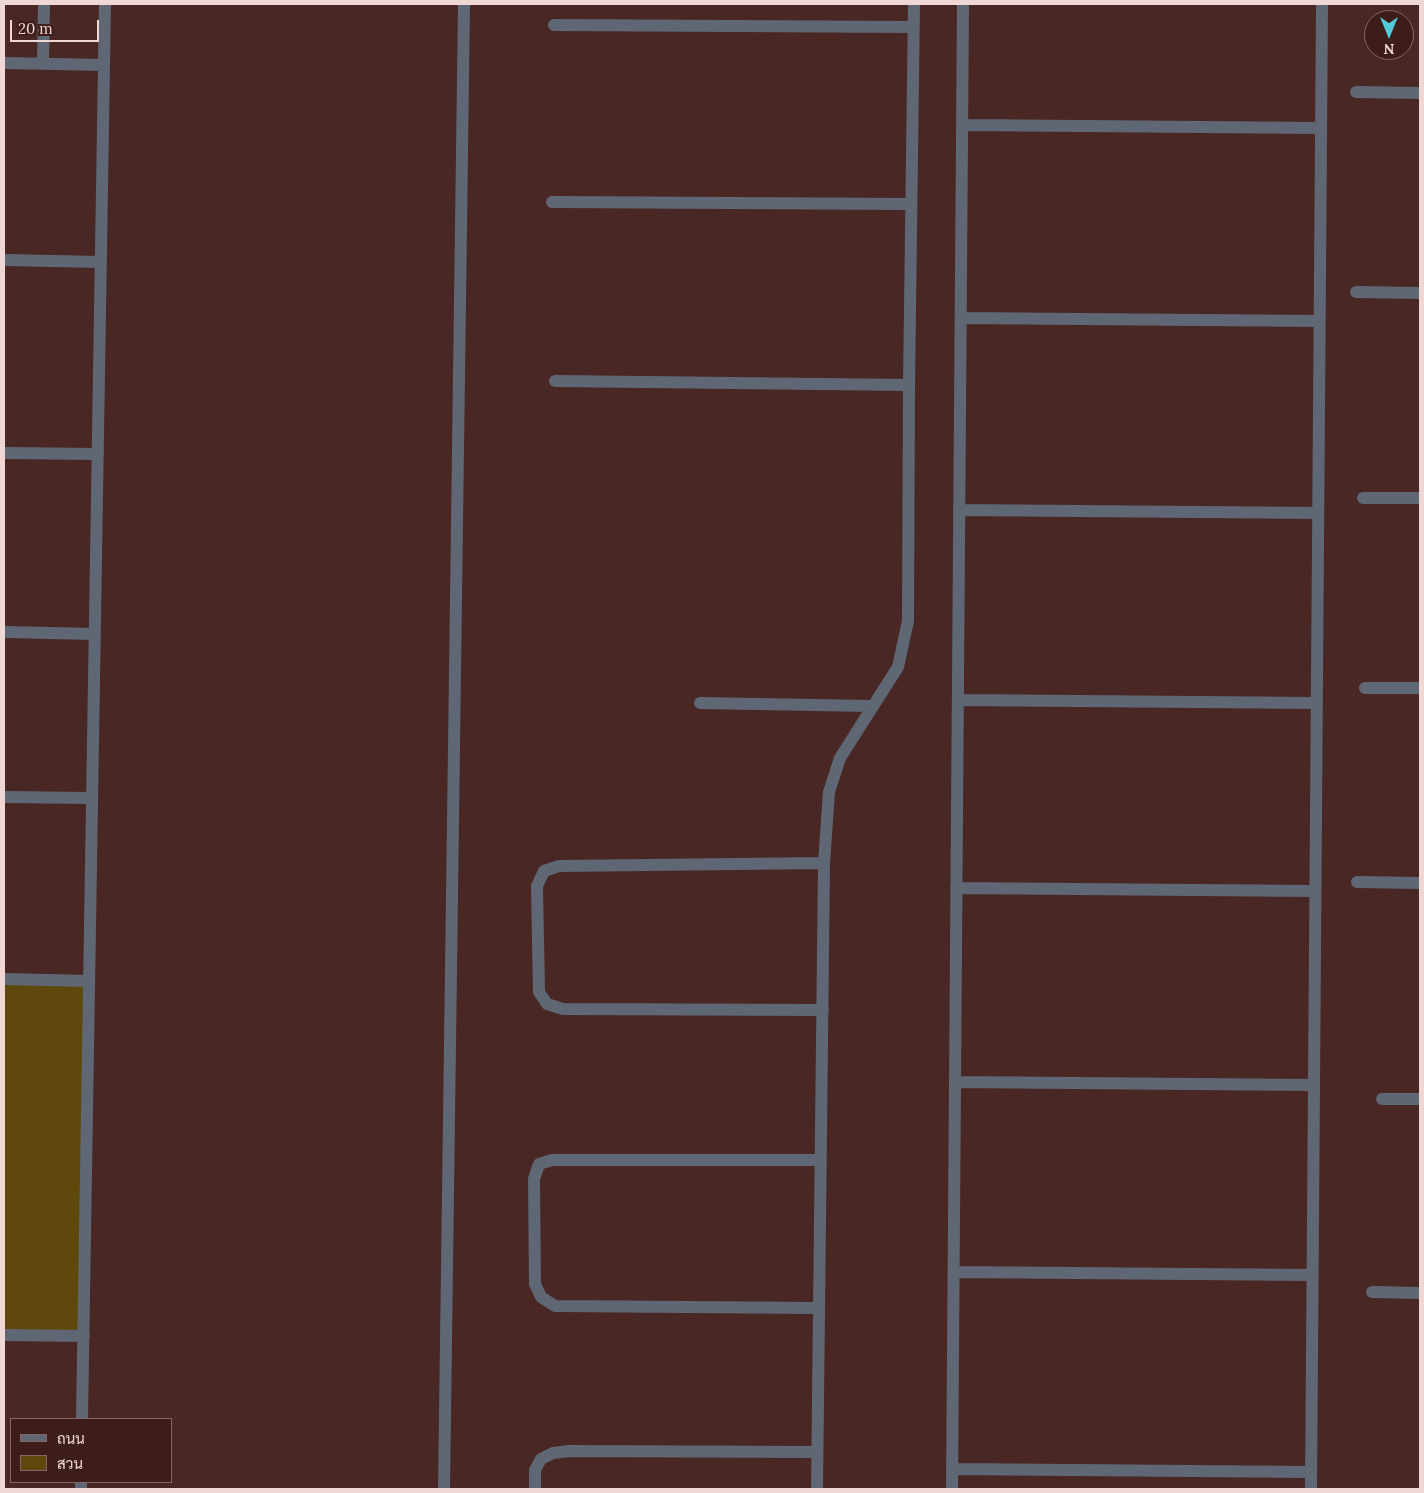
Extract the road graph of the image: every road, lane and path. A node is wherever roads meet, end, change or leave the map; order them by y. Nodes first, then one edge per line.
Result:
1 (44, 4) edge
2 (105, 4) edge
3 (464, 4) edge
4 (914, 4) edge
5 (963, 4) edge
6 (1322, 4) edge
7 (554, 25) dead end
8 (913, 27) junction
9 (4, 64) edge
10 (43, 64) junction
11 (104, 65) junction
12 (1356, 92) dead end
13 (1420, 93) edge
14 (962, 125) junction
15 (1321, 128) junction
16 (552, 202) dead end
17 (911, 204) junction
18 (4, 260) edge
19 (101, 262) junction
20 (1356, 292) dead end
21 (1420, 293) edge
22 (961, 318) junction
23 (1319, 320) junction
24 (555, 381) dead end
25 (909, 385) junction
26 (4, 453) edge
27 (98, 454) junction
28 (1363, 498) dead end
29 (1420, 498) edge
30 (959, 510) junction
31 (1318, 512) junction
32 (4, 632) edge
33 (95, 634) junction
34 (1365, 688) dead end
35 (1420, 688) edge
36 (958, 700) junction
37 (700, 703) dead end
38 (1316, 703) junction
39 (872, 706) junction
40 (4, 797) edge
41 (91, 798) junction
42 (824, 864) junction
43 (1357, 882) dead end
44 (1420, 883) edge
45 (956, 888) junction
46 (1315, 891) junction
47 (4, 979) edge
48 (89, 981) junction
49 (823, 1010) junction
50 (955, 1082) junction
51 (1314, 1085) junction
52 (1382, 1099) dead end
53 (1420, 1099) edge
54 (821, 1160) junction
55 (954, 1272) junction
56 (1312, 1275) junction
57 (1372, 1292) dead end
58 (1420, 1293) edge
59 (819, 1308) junction
60 (4, 1335) edge
61 (84, 1336) junction
62 (82, 1418) edge
63 (817, 1452) junction
64 (952, 1469) junction
65 (1311, 1472) junction
66 (444, 1489) edge
67 (535, 1489) edge
68 (817, 1489) edge
69 (952, 1489) edge
70 (1310, 1489) edge

1 - 10 street
2 - 11 street
3 - 66 street
4 - 8 street
5 - 14 street
6 - 15 street
7 - 8 street
8 - 17 street
9 - 10 street
10 - 11 street
11 - 19 street
12 - 13 street
14 - 15 street
14 - 22 street
15 - 23 street
16 - 17 street
17 - 25 street
18 - 19 street
19 - 27 street
20 - 21 street
22 - 23 street
22 - 30 street
23 - 31 street
24 - 25 street
25 - 39 street
26 - 27 street
27 - 33 street
28 - 29 street
30 - 31 street
30 - 36 street
31 - 38 street
32 - 33 street
33 - 41 street
34 - 35 street
36 - 38 street
36 - 45 street
37 - 39 street
38 - 46 street
39 - 42 street
40 - 41 street
41 - 48 street
42 - 49 street
42 - 49 street
43 - 44 street
45 - 46 street
45 - 50 street
46 - 51 street
47 - 48 street
48 - 61 street
49 - 54 street
50 - 51 street
50 - 55 street
51 - 56 street
52 - 53 street
54 - 59 street
54 - 59 street
55 - 56 street
55 - 64 street
56 - 65 street
57 - 58 street
59 - 63 street
60 - 61 street
61 - 62 street
63 - 67 street
63 - 68 street
64 - 65 street
64 - 69 street
65 - 70 street

